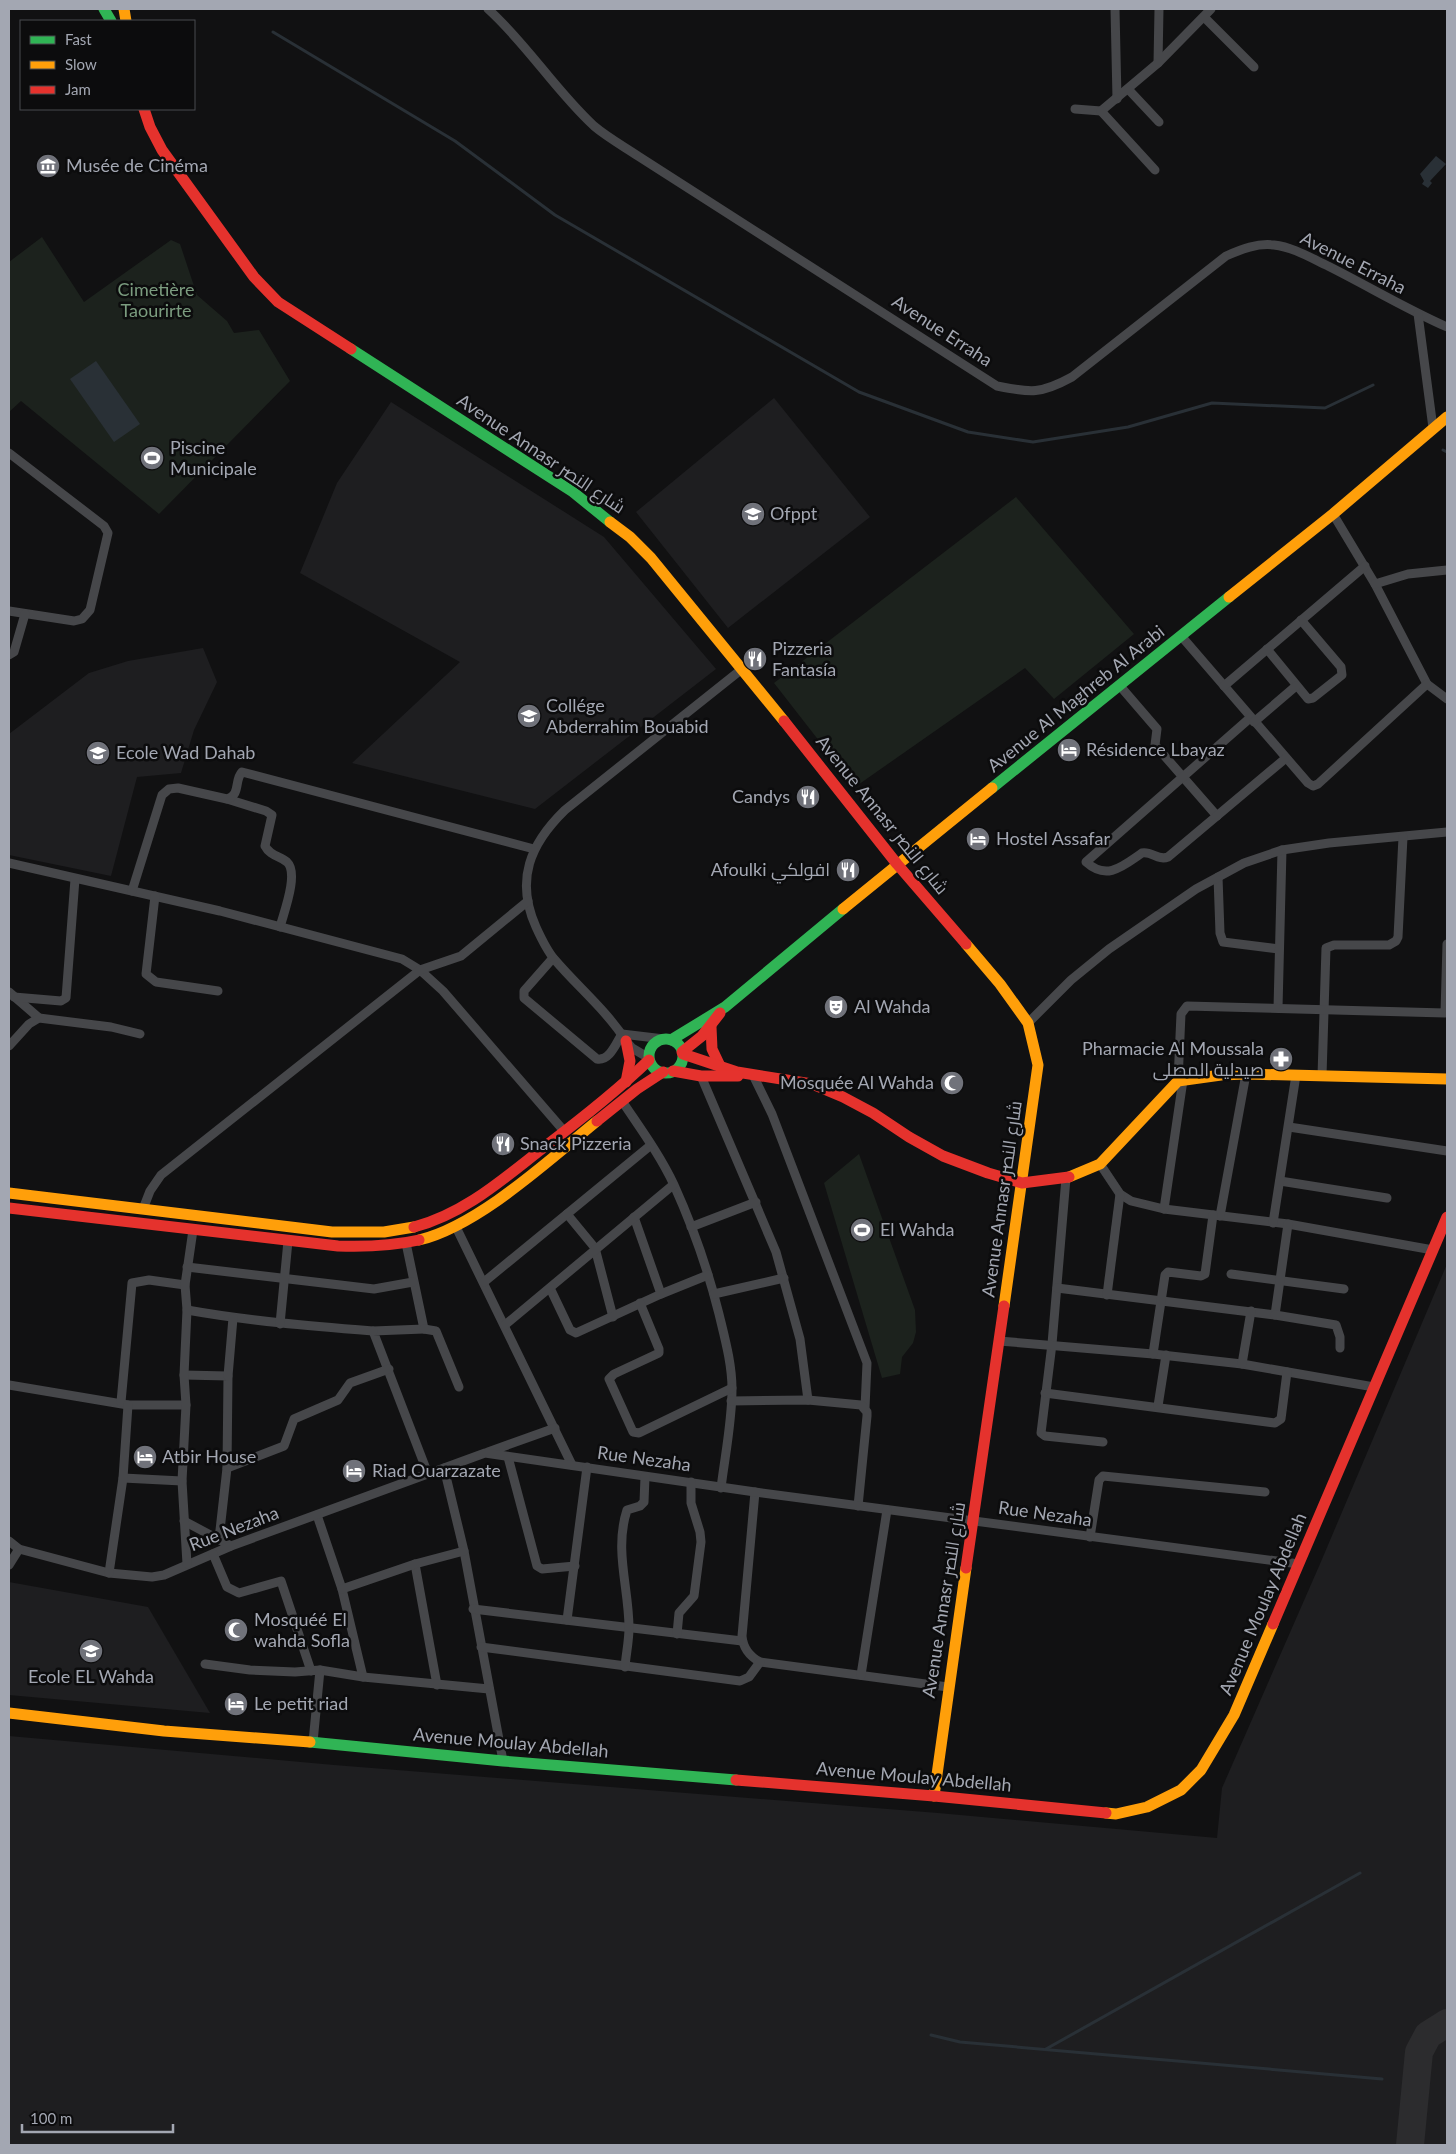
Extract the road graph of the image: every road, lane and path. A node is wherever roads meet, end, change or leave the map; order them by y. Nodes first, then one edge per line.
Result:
1 (104, 9) edge
2 (488, 9) edge
3 (1115, 9) edge
4 (1159, 9) edge
5 (1211, 9) edge
6 (1204, 18) junction
7 (110, 20) edge
8 (1158, 63) junction
9 (1254, 67) dead end
10 (1128, 89) junction
11 (1117, 99) junction
12 (1075, 109) dead end
13 (144, 110) edge
14 (1101, 111) junction
15 (1159, 122) dead end
16 (1155, 170) dead end
17 (1418, 314) junction
18 (1447, 327) edge
19 (1447, 417) edge
20 (1432, 428) junction
21 (9, 454) edge
22 (1333, 514) junction
23 (1365, 566) junction
24 (1447, 570) edge
25 (1375, 584) junction
26 (9, 611) edge
27 (25, 614) junction
28 (1301, 620) junction
29 (1182, 637) junction
30 (1267, 650) junction
31 (9, 655) edge
32 (742, 669) junction
33 (1427, 684) junction
34 (1120, 686) junction
35 (1224, 686) junction
36 (1296, 686) junction
37 (1447, 700) edge
38 (1252, 720) junction
39 (1286, 758) junction
40 (1182, 777) junction
41 (227, 799) junction
42 (1217, 816) junction
43 (1447, 832) edge
44 (1404, 838) junction
45 (534, 849) junction
46 (1282, 850) junction
47 (9, 864) edge
48 (897, 864) junction
49 (1218, 877) junction
50 (75, 879) junction
51 (132, 891) junction
52 (155, 896) junction
53 (528, 901) junction
54 (280, 927) junction
55 (1447, 944) edge
56 (1279, 949) junction
57 (553, 958) junction
58 (420, 970) junction
59 (218, 992) dead end
60 (11, 994) edge
61 (725, 1007) junction
62 (1278, 1008) junction
63 (1324, 1009) junction
64 (1446, 1013) edge
65 (39, 1018) junction
66 (1028, 1024) junction
67 (711, 1027) junction
68 (140, 1034) dead end
69 (624, 1037) junction
70 (668, 1039) junction
71 (9, 1046) edge
72 (682, 1053) junction
73 (649, 1059) junction
74 (721, 1068) junction
75 (668, 1072) junction
76 (1246, 1074) junction
77 (753, 1075) junction
78 (1296, 1075) junction
79 (701, 1076) junction
80 (1322, 1076) junction
81 (1447, 1079) edge
82 (1180, 1081) junction
83 (626, 1082) junction
84 (622, 1101) junction
85 (1288, 1127) junction
86 (564, 1131) junction
87 (651, 1145) junction
88 (1447, 1151) edge
89 (1100, 1164) junction
90 (1066, 1178) junction
91 (1280, 1182) junction
92 (1022, 1183) junction
93 (674, 1184) junction
94 (9, 1193) edge
95 (1120, 1194) junction
96 (1387, 1198) dead end
97 (756, 1202) junction
98 (9, 1208) edge
99 (1164, 1208) junction
100 (144, 1209) junction
101 (180, 1214) junction
102 (567, 1214) junction
103 (1216, 1215) junction
104 (201, 1216) junction
105 (1447, 1217) edge
106 (634, 1218) junction
107 (1273, 1223) junction
108 (1288, 1224) junction
109 (691, 1226) junction
110 (456, 1227) junction
111 (179, 1228) junction
112 (196, 1230) junction
113 (288, 1241) junction
114 (406, 1243) junction
115 (595, 1248) junction
116 (1433, 1250) junction
117 (187, 1267) junction
118 (1231, 1274) dead end
119 (708, 1275) junction
120 (284, 1278) junction
121 (784, 1278) junction
122 (1280, 1280) junction
123 (413, 1282) junction
124 (484, 1282) junction
125 (185, 1285) junction
126 (550, 1288) junction
127 (1057, 1288) junction
128 (1344, 1289) dead end
129 (661, 1294) junction
130 (714, 1294) junction
131 (1108, 1295) junction
132 (1160, 1302) junction
133 (640, 1303) junction
134 (187, 1310) junction
135 (1251, 1312) junction
136 (1275, 1315) junction
137 (613, 1317) junction
138 (233, 1318) junction
139 (280, 1324) junction
140 (505, 1325) junction
141 (424, 1329) junction
142 (373, 1330) junction
143 (999, 1341) junction
144 (1052, 1344) junction
145 (1340, 1348) dead end
146 (1153, 1354) junction
147 (1166, 1355) junction
148 (1242, 1364) junction
149 (389, 1368) junction
150 (1287, 1372) junction
151 (184, 1375) junction
152 (228, 1376) junction
153 (9, 1385) edge
154 (459, 1387) dead end
155 (1374, 1387) junction
156 (732, 1388) junction
157 (1045, 1392) junction
158 (808, 1400) junction
159 (732, 1401) junction
160 (125, 1404) junction
161 (186, 1405) junction
162 (1158, 1406) junction
163 (865, 1408) junction
164 (555, 1428) junction
165 (1103, 1442) dead end
166 (485, 1453) junction
167 (508, 1456) junction
168 (572, 1465) junction
169 (587, 1467) junction
170 (227, 1468) junction
171 (444, 1468) junction
172 (428, 1474) junction
173 (645, 1477) junction
174 (123, 1478) junction
175 (182, 1481) junction
176 (691, 1482) junction
177 (721, 1488) junction
178 (754, 1492) junction
179 (1265, 1492) dead end
180 (858, 1506) junction
181 (886, 1510) junction
182 (317, 1515) junction
183 (184, 1520) junction
184 (973, 1520) junction
185 (1090, 1537) junction
186 (219, 1539) junction
187 (9, 1541) edge
188 (231, 1546) junction
189 (19, 1549) junction
190 (464, 1551) junction
191 (213, 1554) junction
192 (187, 1564) junction
193 (415, 1564) junction
194 (1299, 1564) junction
195 (9, 1565) edge
196 (575, 1566) junction
197 (109, 1573) junction
198 (342, 1589) junction
199 (473, 1608) junction
200 (567, 1620) junction
201 (629, 1628) junction
202 (677, 1634) junction
203 (742, 1641) junction
204 (481, 1647) junction
205 (760, 1662) junction
206 (205, 1664) dead end
207 (625, 1667) junction
208 (316, 1670) junction
209 (861, 1675) junction
210 (362, 1677) junction
211 (437, 1685) junction
212 (948, 1687) junction
213 (490, 1689) junction
214 (9, 1714) edge
215 (313, 1742) junction
216 (504, 1761) junction
217 (934, 1796) junction

1 - 7 main road
2 - 17 street, Avenue Erraha
3 - 11 street
4 - 8 street
5 - 6 street
6 - 8 street
6 - 9 street
8 - 10 street
10 - 11 street
10 - 15 street
11 - 14 street
12 - 14 street
13 - 32 main road, Avenue Annasr شارع النصر
14 - 16 street
17 - 18 street, Avenue Erraha
17 - 20 street, Avenue Erraha
19 - 20 main road, Avenue Al Maghreb Al Arabi
20 - 22 main road, Avenue Al Maghreb Al Arabi
21 - 27 street
22 - 23 street
22 - 29 main road, Avenue Al Maghreb Al Arabi
23 - 25 street
23 - 28 street
24 - 25 street
25 - 33 street
26 - 27 street
27 - 31 street
28 - 30 street
28 - 36 street
29 - 34 main road, Avenue Al Maghreb Al Arabi
29 - 35 street
30 - 35 street
30 - 36 street
32 - 45 street
32 - 48 main road, Avenue Annasr شارع النصر
33 - 37 street
33 - 39 street
34 - 40 street
34 - 48 main road, Avenue Al Maghreb Al Arabi
35 - 38 street
36 - 38 street
38 - 39 street
38 - 40 street
39 - 42 street
40 - 42 street
40 - 42 street
41 - 45 street
41 - 51 street
41 - 54 street
43 - 44 street
44 - 46 street
44 - 63 street
45 - 53 street
46 - 49 street
46 - 56 street
47 - 50 street
48 - 61 main road, Avenue Al Maghreb Al Arabi
48 - 66 main road, Avenue Annasr شارع النصر
49 - 56 street
49 - 66 street
50 - 51 street
50 - 60 street
51 - 52 street
52 - 54 street
52 - 59 street
53 - 57 street
53 - 58 street
54 - 58 street
55 - 64 street
56 - 62 street
57 - 69 street
57 - 69 street
58 - 86 street
58 - 100 street
60 - 65 street
61 - 67 main road, Avenue Al Maghreb Al Arabi
61 - 70 main road, Avenue Al Maghreb Al Arabi
62 - 63 street
62 - 82 street
63 - 64 street
63 - 80 street
65 - 68 street
65 - 71 street
66 - 92 main road, Avenue Annasr شارع النصر
67 - 72 main road, Avenue Al Maghreb Al Arabi
67 - 74 main road
69 - 70 street
69 - 73 street
69 - 83 main road
70 - 72 main road
70 - 73 main road
72 - 74 main road
72 - 75 main road
73 - 75 main road
73 - 83 main road
74 - 77 main road
75 - 79 main road
75 - 84 main road
76 - 78 main road
76 - 82 main road
76 - 103 street
77 - 79 main road
77 - 92 main road
77 - 163 street
78 - 80 main road
78 - 85 street
79 - 97 street
80 - 81 main road
82 - 89 main road
82 - 99 street
83 - 86 main road
84 - 87 street
84 - 110 main road
85 - 88 street
85 - 91 street
86 - 104 main road
87 - 93 street
87 - 102 street
89 - 90 main road
89 - 95 street
90 - 92 main road
90 - 127 street
91 - 96 street
91 - 107 street
92 - 143 main road, Avenue Annasr شارع النصر
93 - 106 street
93 - 109 street
94 - 100 main road
95 - 99 street
95 - 131 street
97 - 109 street
97 - 121 street
98 - 111 main road
99 - 103 street
100 - 101 main road
101 - 104 main road
101 - 111 main road
102 - 115 street
102 - 124 street
103 - 107 street
103 - 132 street
104 - 112 main road
105 - 116 main road, Avenue Moulay Abdellah
106 - 115 street
106 - 129 street
107 - 108 street
108 - 116 street
108 - 122 street
109 - 119 street
110 - 114 main road
110 - 124 street
111 - 112 main road
112 - 113 main road
112 - 117 street
113 - 114 main road
113 - 120 street
114 - 123 street
115 - 126 street
115 - 137 street
116 - 155 main road, Avenue Moulay Abdellah
117 - 120 street
117 - 125 street
118 - 122 street
119 - 129 street
119 - 130 street
120 - 123 street
120 - 139 street
121 - 130 street
121 - 158 street
122 - 128 street
122 - 136 street
123 - 141 street
124 - 140 street
125 - 134 street
125 - 160 street
126 - 137 street
126 - 140 street
127 - 131 street
127 - 144 street
129 - 133 street
130 - 156 street
131 - 132 street
132 - 135 street
132 - 146 street
133 - 137 street
133 - 156 street
134 - 138 street
134 - 151 street
135 - 136 street
135 - 148 street
136 - 145 street
138 - 139 street
138 - 152 street
139 - 142 street
140 - 164 street
141 - 142 street
141 - 154 street
142 - 149 street
143 - 144 street
143 - 184 main road, Avenue Annasr شارع النصر
144 - 146 street
144 - 157 street
146 - 147 street
147 - 148 street
147 - 162 street
148 - 150 street
149 - 170 street
149 - 172 street
150 - 155 street
150 - 162 street
151 - 152 street
151 - 161 street
152 - 170 street
153 - 160 street
155 - 194 main road, Avenue Moulay Abdellah
156 - 159 street
157 - 162 street
157 - 165 street
158 - 159 street
158 - 163 street
159 - 177 street
160 - 161 street
160 - 174 street
161 - 175 street
163 - 180 street
164 - 166 street
164 - 168 street
166 - 167 street, Rue Nezaha
166 - 171 street, Rue Nezaha
167 - 168 street, Rue Nezaha
167 - 196 street
168 - 169 street, Rue Nezaha
169 - 173 street, Rue Nezaha
169 - 196 street
170 - 186 street
171 - 172 street, Rue Nezaha
171 - 190 street
172 - 182 street, Rue Nezaha
173 - 176 street, Rue Nezaha
173 - 201 street
174 - 175 street
174 - 197 street
175 - 183 street
176 - 177 street, Rue Nezaha
176 - 202 street
177 - 178 street, Rue Nezaha
178 - 180 street, Rue Nezaha
178 - 203 street
179 - 185 street
180 - 181 street, Rue Nezaha
181 - 184 street, Rue Nezaha
181 - 209 street
182 - 188 street, Rue Nezaha
182 - 198 street
183 - 186 street
183 - 192 street
184 - 185 street, Rue Nezaha
184 - 212 main road, Avenue Annasr شارع النصر
185 - 194 street, Rue Nezaha
186 - 188 street
187 - 189 street, Rue Nezaha
188 - 191 street, Rue Nezaha
189 - 195 street
189 - 197 street, Rue Nezaha
190 - 193 street
190 - 199 street
191 - 192 street, Rue Nezaha
191 - 208 street
192 - 197 street, Rue Nezaha
193 - 198 street
193 - 211 street
194 - 217 main road, Avenue Moulay Abdellah
196 - 200 street
198 - 210 street
199 - 200 street
199 - 204 street
200 - 201 street
201 - 202 street
201 - 207 street
202 - 203 street
203 - 205 street
204 - 207 street
204 - 213 street
205 - 207 street
205 - 209 street
206 - 208 street
208 - 210 street
208 - 215 street
209 - 212 street
210 - 211 street
211 - 213 street
212 - 217 main road, Avenue Annasr شارع النصر
213 - 216 street
214 - 215 main road, Avenue Moulay Abdellah
215 - 216 main road, Avenue Moulay Abdellah
216 - 217 main road, Avenue Moulay Abdellah

